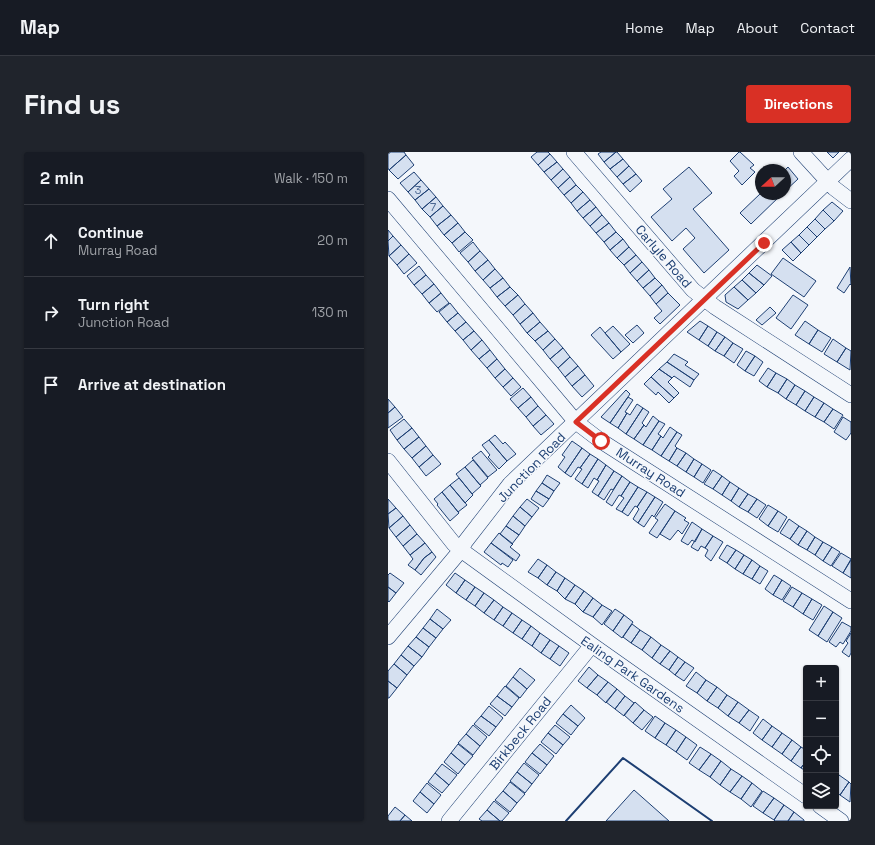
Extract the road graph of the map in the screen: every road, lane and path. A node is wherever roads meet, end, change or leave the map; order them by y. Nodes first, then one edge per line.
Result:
1 (574, 152) edge
2 (801, 152) edge
3 (851, 159) edge
4 (828, 181) junction
5 (388, 199) edge
6 (851, 201) edge
7 (704, 300) junction
8 (851, 394) edge
9 (576, 422) junction
10 (388, 461) edge
11 (461, 550) junction
12 (851, 601) edge
13 (388, 637) edge
14 (592, 645) junction
15 (803, 794) edge
16 (824, 809) edge
17 (449, 821) edge
18 (841, 821) edge

1 - 7 street, Carlyle Road
2 - 4 street
3 - 4 street, Junction Road
4 - 6 street
4 - 7 street, Junction Road
5 - 9 street, Murray Road
7 - 8 street, Carlyle Road
7 - 9 street, Junction Road
9 - 11 street, Junction Road
9 - 12 street, Murray Road
10 - 11 street, Ealing Park Gardens
11 - 13 street, Junction Road
11 - 14 street, Ealing Park Gardens
14 - 15 street, Ealing Park Gardens
14 - 17 street, Birkbeck Road
16 - 18 street

